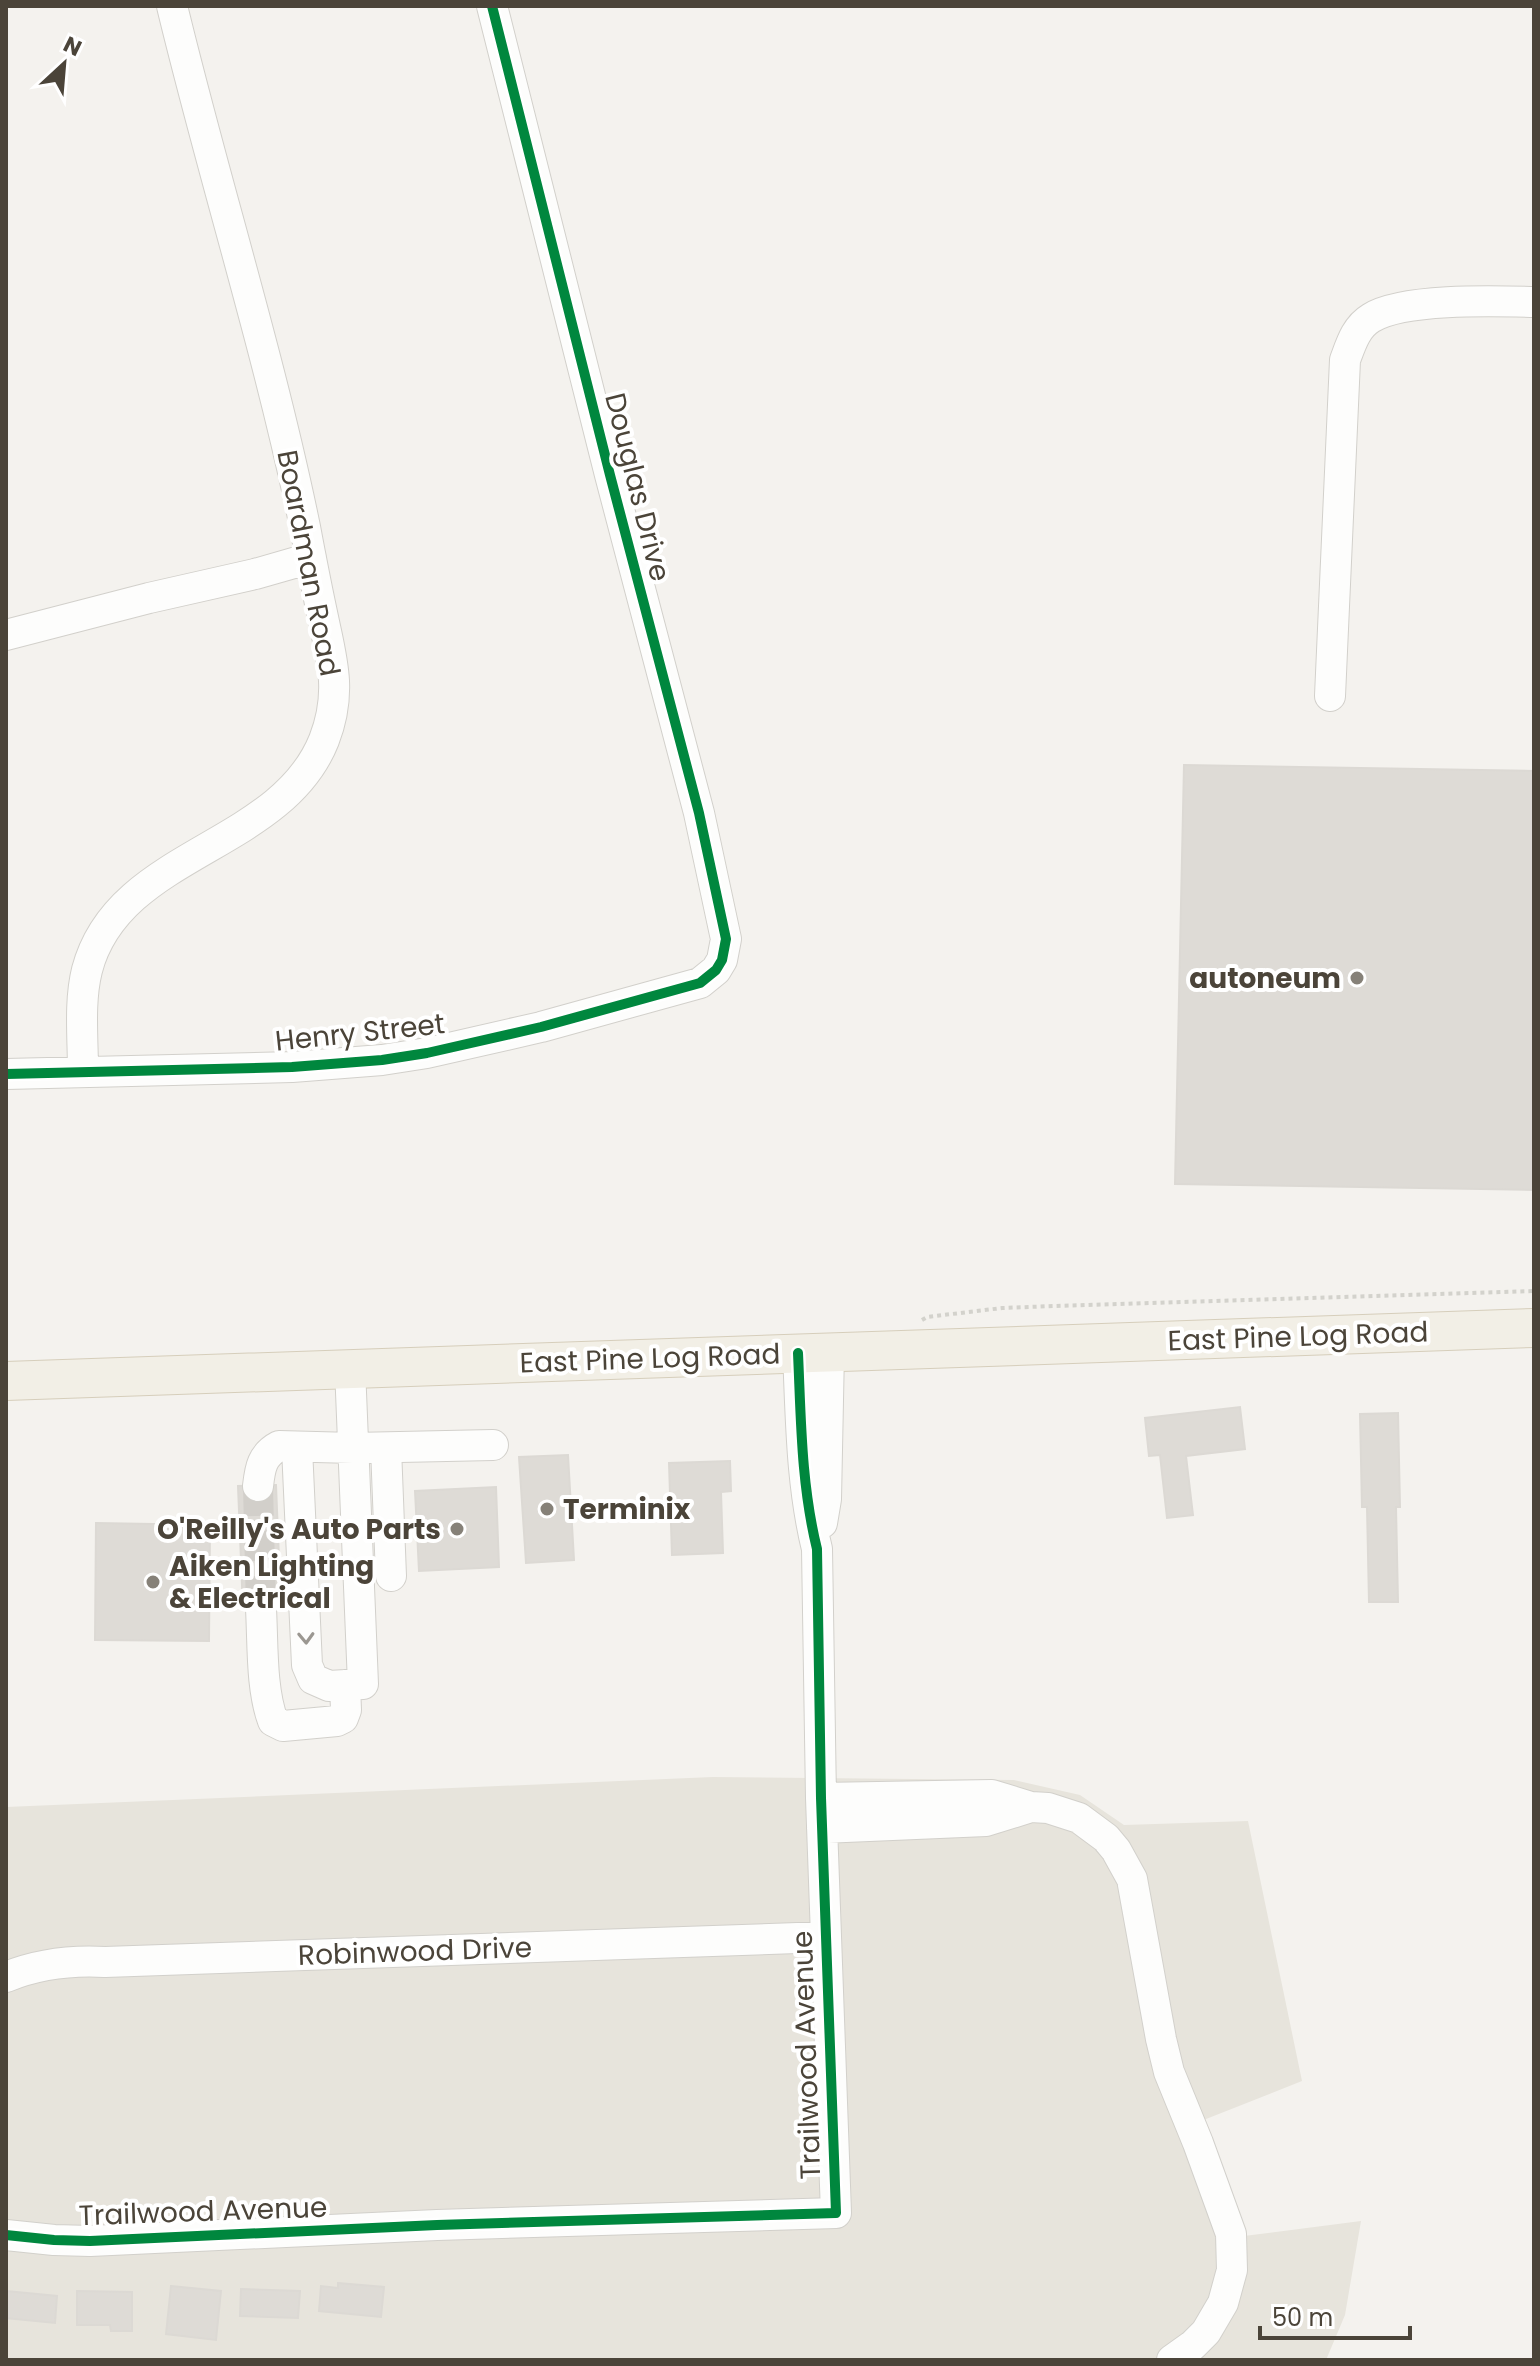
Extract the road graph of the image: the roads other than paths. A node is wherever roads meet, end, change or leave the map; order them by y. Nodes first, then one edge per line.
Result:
1 (172, 6) edge
2 (492, 6) edge
3 (1534, 302) edge
4 (311, 558) junction
5 (6, 635) edge
6 (1330, 696) dead end
7 (709, 977) joint
8 (83, 1072) junction
9 (6, 1074) edge
10 (1534, 1328) edge
11 (814, 1352) junction
12 (350, 1368) junction
13 (6, 1381) edge
14 (493, 1445) dead end
15 (297, 1448) junction
16 (353, 1448) junction
17 (386, 1448) junction
18 (258, 1486) tunnel mouth
19 (391, 1576) dead end
20 (261, 1609) tunnel mouth
21 (345, 1685) junction
22 (821, 1798) junction
23 (1031, 1807) junction
24 (822, 1828) junction
25 (826, 1937) junction
26 (6, 1977) edge
27 (6, 2235) edge
28 (1172, 2360) edge

1 - 4 street, Boardman Road
2 - 7 street, Douglas Drive
3 - 6 street
4 - 5 street
4 - 8 street, Boardman Road
7 - 8 street, Henry Street
8 - 9 street, Henry Street
10 - 11 main road, East Pine Log Road
11 - 12 main road, East Pine Log Road
11 - 22 street, Trailwood Avenue
12 - 13 main road, East Pine Log Road
12 - 16 street
14 - 17 street
15 - 16 street
15 - 18 street
15 -> 21 street
16 - 17 street
16 - 21 street
17 - 19 street
20 - 21 street
22 - 23 street
22 - 24 street, Trailwood Avenue
23 - 24 street
23 - 28 street
24 - 25 street, Trailwood Avenue
25 - 26 street, Robinwood Drive
25 - 27 street, Trailwood Avenue

